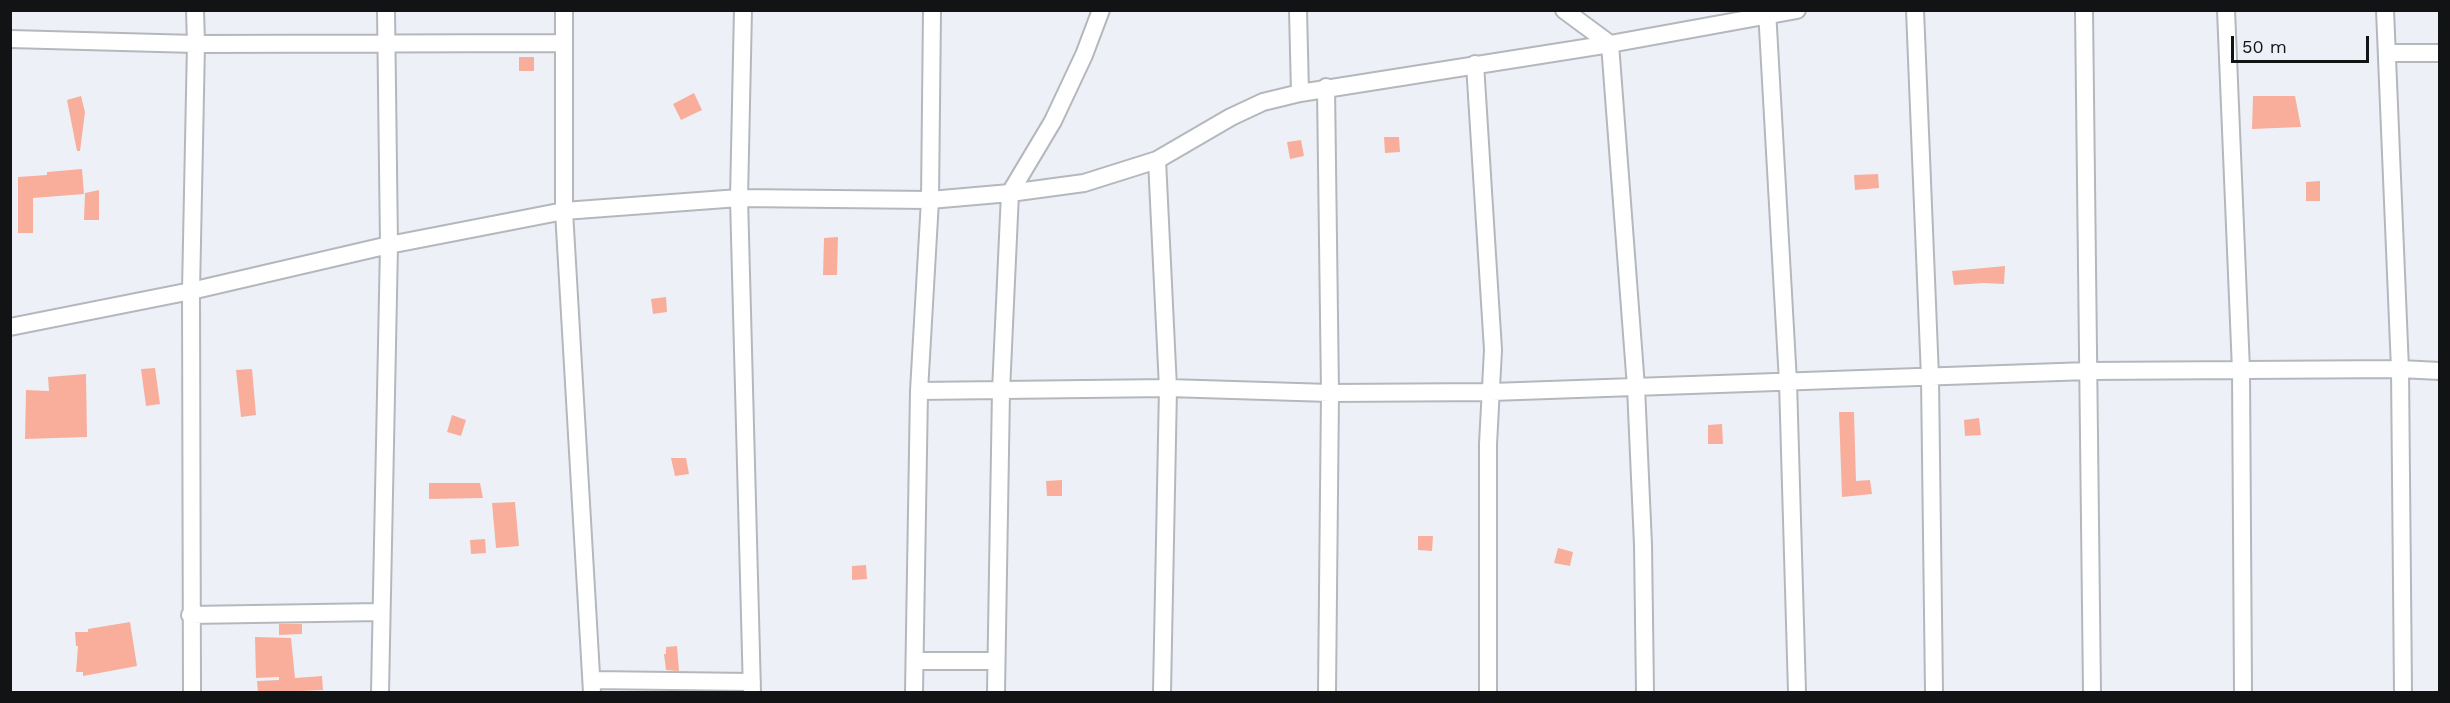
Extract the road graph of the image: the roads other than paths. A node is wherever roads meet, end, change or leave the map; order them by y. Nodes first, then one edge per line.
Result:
1 (195, 10) edge
2 (386, 10) edge
3 (564, 10) edge
4 (743, 10) edge
5 (932, 10) edge
6 (1101, 10) edge
7 (1298, 10) edge
8 (1564, 10) edge
9 (1797, 10) edge
10 (1915, 10) edge
11 (2084, 10) edge
12 (2226, 10) edge
13 (2385, 10) edge
14 (1767, 14) edge
15 (10, 39) edge
16 (564, 43) junction
17 (196, 44) junction
18 (387, 44) junction
19 (1610, 44) junction
20 (2387, 53) junction
21 (2439, 53) edge
22 (1475, 64) junction
23 (1326, 87) junction
24 (1300, 93) junction
25 (1157, 160) junction
26 (1011, 193) junction
27 (739, 198) junction
28 (930, 201) junction
29 (564, 211) junction
30 (389, 245) junction
31 (191, 291) junction
32 (10, 327) edge
33 (2400, 369) junction
34 (2241, 370) junction
35 (2088, 371) junction
36 (2439, 372) edge
37 (1930, 377) junction
38 (1788, 382) junction
39 (1636, 387) junction
40 (1168, 388) junction
41 (919, 391) junction
42 (1001, 391) junction
43 (1492, 392) junction
44 (1330, 393) junction
45 (381, 612) junction
46 (190, 615) junction
47 (915, 661) junction
48 (996, 661) junction
49 (592, 686) edge
50 (752, 687) edge
51 (192, 693) edge
52 (380, 693) edge
53 (914, 693) edge
54 (996, 693) edge
55 (1162, 693) edge
56 (1327, 693) edge
57 (1488, 693) edge
58 (1645, 693) edge
59 (1797, 693) edge
60 (1934, 693) edge
61 (2092, 693) edge
62 (2243, 693) edge
63 (2403, 693) edge

1 - 17 street
2 - 18 street
3 - 16 street
4 - 27 street
5 - 28 street
6 - 26 street
7 - 24 street
8 - 19 street
9 - 14 street
10 - 37 street
11 - 35 street
12 - 34 street
13 - 20 street
14 - 19 street
14 - 38 street
15 - 17 street
16 - 18 street
16 - 29 street
17 - 18 street
17 - 31 street
18 - 30 street
19 - 22 street
19 - 39 street
20 - 21 street
20 - 33 street
22 - 23 street
22 - 43 street
23 - 24 street
23 - 44 street
24 - 25 street
25 - 26 street
25 - 40 street
26 - 28 street
26 - 42 street
27 - 28 street
27 - 29 street
27 - 50 street
28 - 41 street
29 - 30 street
29 - 49 street
30 - 31 street
30 - 45 street
31 - 32 street
31 - 46 street
33 - 34 street
33 - 36 street
33 - 63 street
34 - 35 street
34 - 62 street
35 - 37 street
35 - 61 street
37 - 38 street
37 - 60 street
38 - 39 street
38 - 59 street
39 - 43 street
39 - 58 street
40 - 42 street
40 - 44 street
40 - 55 street
41 - 42 street
41 - 47 street
42 - 48 street
43 - 44 street
43 - 57 street
44 - 56 street
45 - 46 street
45 - 52 street
46 - 51 street
47 - 48 street
47 - 53 street
48 - 54 street
49 - 50 street

